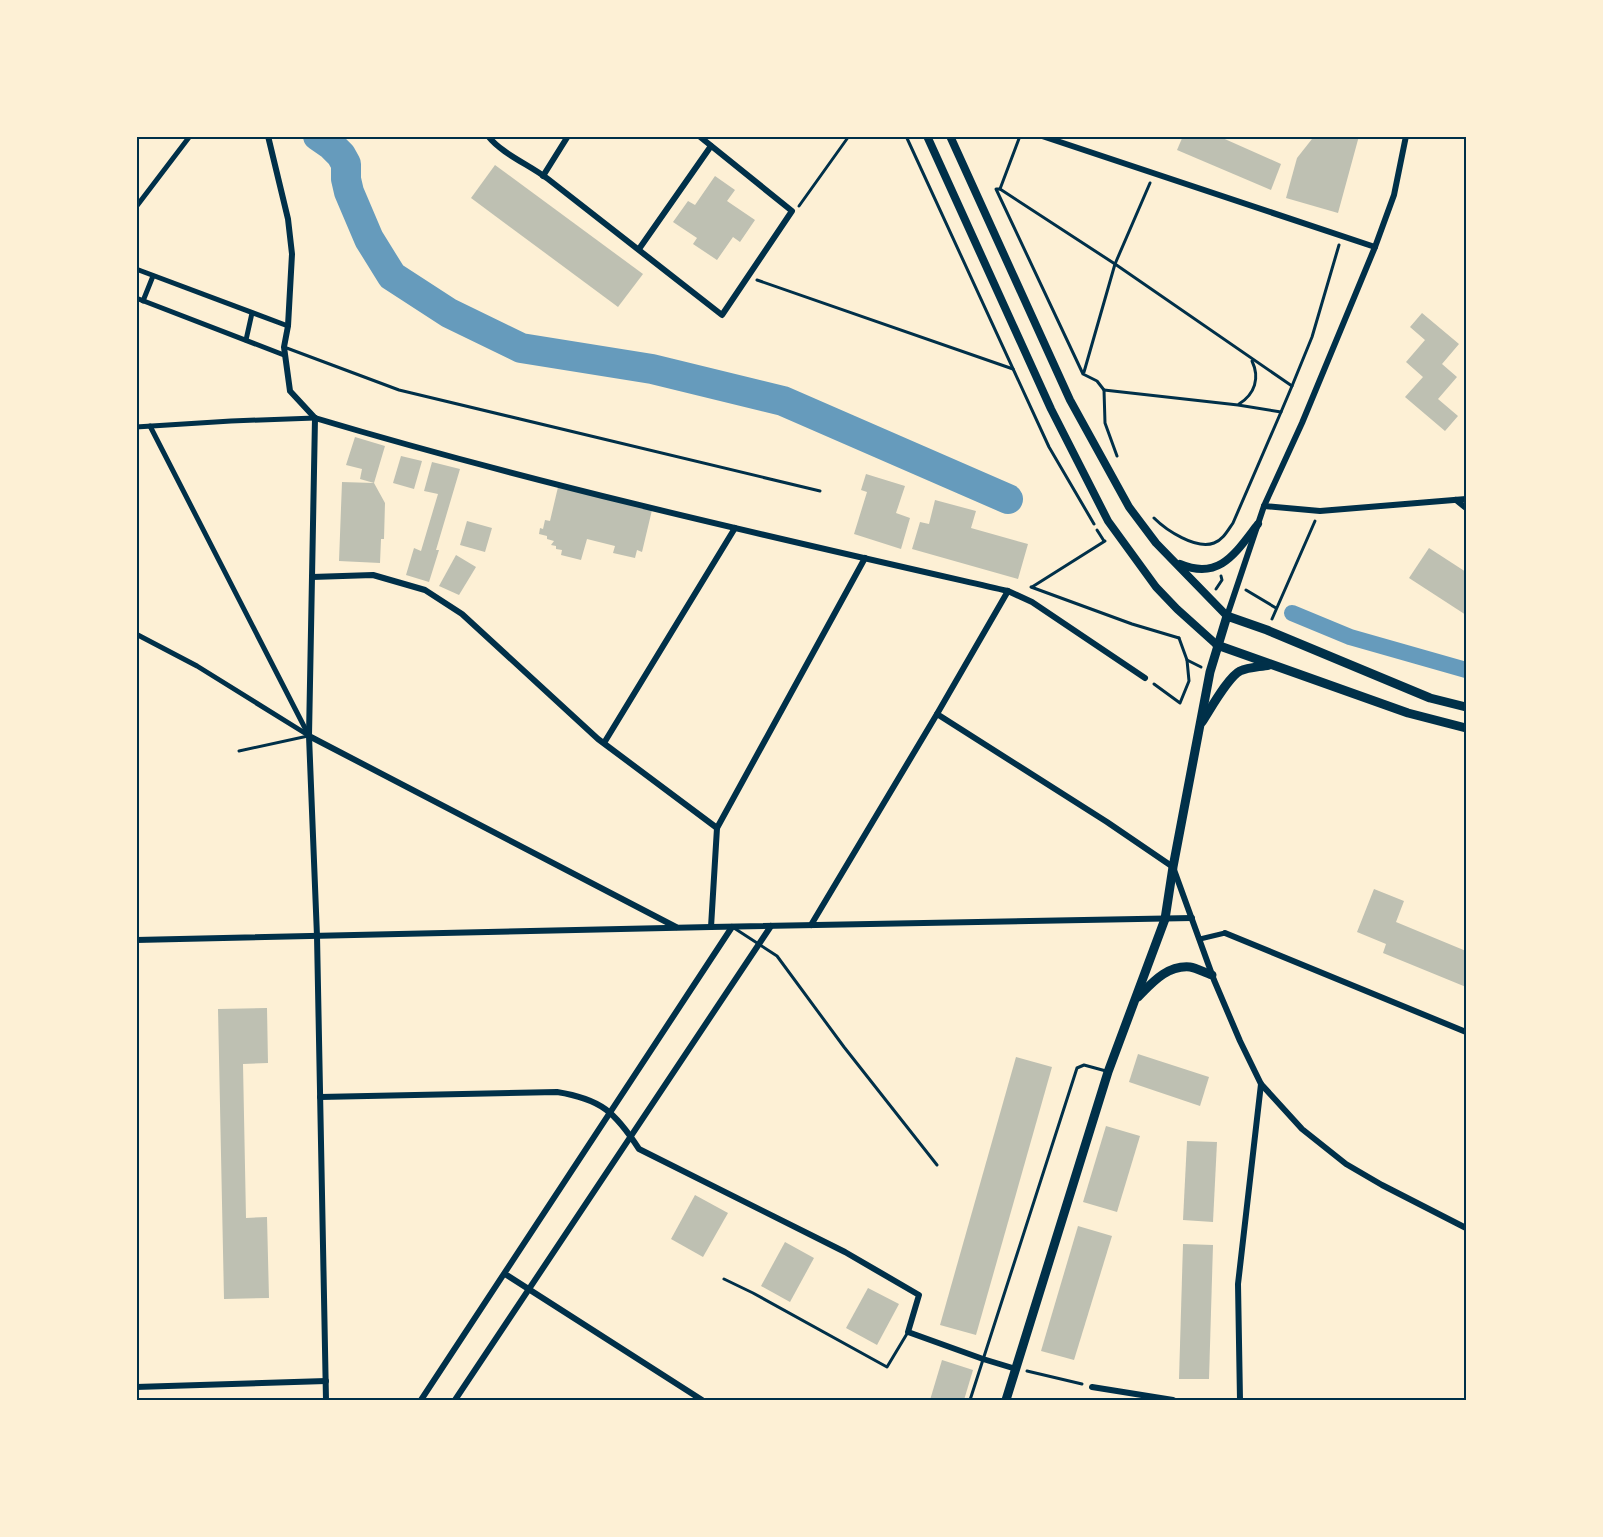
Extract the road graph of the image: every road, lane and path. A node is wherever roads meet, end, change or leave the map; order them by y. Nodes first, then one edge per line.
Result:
1 (190, 136) edge
2 (268, 136) edge
3 (488, 136) edge
4 (568, 136) edge
5 (699, 136) edge
6 (849, 136) edge
7 (906, 136) edge
8 (927, 136) edge
9 (950, 136) edge
10 (1020, 136) edge
11 (1042, 136) edge
12 (1406, 136) edge
13 (711, 146) junction
14 (543, 176) junction
15 (1152, 177) dead end
16 (1000, 189) junction
17 (136, 207) edge
18 (792, 211) junction
19 (1340, 243) dead end
20 (1375, 247) junction
21 (639, 249) junction
22 (1115, 264) junction
23 (136, 269) edge
24 (153, 276) junction
25 (747, 277) junction
26 (136, 298) edge
27 (144, 301) junction
28 (252, 313) junction
29 (288, 326) junction
30 (246, 340) junction
31 (284, 351) junction
32 (1247, 356) junction
33 (1013, 369) junction
34 (1083, 374) junction
35 (1292, 386) junction
36 (1104, 390) junction
37 (1238, 405) junction
38 (1281, 412) junction
39 (315, 418) junction
40 (150, 426) junction
41 (136, 427) edge
42 (1117, 459) dead end
43 (820, 491) dead end
44 (1467, 499) edge
45 (1456, 500) junction
46 (1264, 506) junction
47 (1467, 508) edge
48 (1149, 513) dead end
49 (1258, 524) junction
50 (735, 528) junction
51 (1116, 533) junction
52 (1104, 541) junction
53 (865, 558) junction
54 (1175, 563) junction
55 (312, 577) junction
56 (1222, 580) dead end
57 (1238, 585) junction
58 (1031, 587) junction
59 (1008, 591) junction
60 (1018, 596) junction
61 (1277, 608) dead end
62 (1227, 616) junction
63 (136, 634) edge
64 (1179, 638) dead end
65 (1217, 645) junction
66 (1187, 660) dead end
67 (1272, 665) junction
68 (1145, 678) joint
69 (1467, 707) edge
70 (937, 714) junction
71 (1199, 727) junction
72 (1467, 728) edge
73 (309, 736) junction
74 (604, 743) junction
75 (239, 751) dead end
76 (717, 828) junction
77 (1173, 867) junction
78 (1192, 918) junction
79 (1165, 919) junction
80 (811, 925) junction
81 (771, 926) junction
82 (711, 927) junction
83 (732, 927) junction
84 (678, 928) junction
85 (1225, 933) joint
86 (317, 936) junction
87 (1200, 939) junction
88 (136, 940) edge
89 (759, 944) junction
90 (1212, 975) junction
91 (1134, 1001) junction
92 (1467, 1032) edge
93 (1108, 1071) junction
94 (1261, 1084) junction
95 (320, 1097) junction
96 (611, 1113) junction
97 (631, 1137) junction
98 (937, 1165) dead end
99 (1467, 1228) edge
100 (505, 1274) junction
101 (724, 1279) dead end
102 (529, 1289) junction
103 (908, 1332) junction
104 (983, 1359) junction
105 (1016, 1369) junction
106 (326, 1381) junction
107 (1092, 1386) joint
108 (136, 1387) edge
109 (326, 1401) edge
110 (421, 1401) edge
111 (455, 1401) edge
112 (702, 1401) edge
113 (970, 1401) edge
114 (1006, 1401) edge
115 (1173, 1401) edge
116 (1240, 1401) edge

1 - 17 street
2 - 29 street
3 - 14 street
4 - 14 street
5 - 13 street
6 - 18 path
7 - 33 path
8 - 51 street
9 - 54 street
10 - 16 path
11 - 20 street
12 - 20 street
13 - 18 street
13 - 21 street
14 - 21 street
15 - 22 path
16 - 22 path
16 - 34 path
18 - 25 street
19 - 35 path
20 - 46 street
21 - 25 street
22 - 32 path
22 - 34 path
23 - 24 street
24 - 27 street
24 - 28 street
25 - 33 path
26 - 27 street
27 - 30 street
28 - 29 street
28 - 30 street
29 - 31 street
30 - 31 street
31 - 39 street
31 - 43 lane
32 - 35 path
32 - 37 path
33 - 52 path
34 - 36 path
35 - 38 path
36 - 37 path
36 - 42 path
37 - 38 path
38 - 48 path
39 - 40 street
39 - 50 street
39 - 55 street
40 - 41 street
40 - 73 street
44 - 45 street
45 - 46 street
45 - 47 street
46 - 49 street
49 - 54 street
49 - 57 street
50 - 53 street
50 - 74 street
51 - 52 path
51 - 65 street
52 - 58 path
53 - 59 street
53 - 76 street
54 - 62 street
55 - 73 street
55 - 74 street
56 - 57 path
57 - 61 path
57 - 62 street
58 - 60 path
58 - 64 path
59 - 60 street
59 - 70 street
60 - 68 street
62 - 65 main road
62 - 69 main road
63 - 73 street
65 - 67 main road
65 - 71 main road
66 - 68 path
67 - 71 main road
67 - 72 main road
70 - 77 street
70 - 80 street
71 - 77 main road
73 - 75 lane
73 - 84 street
73 - 86 street
74 - 76 street
76 - 82 street
77 - 78 street
77 - 79 main road
78 - 79 street
78 - 87 street
79 - 80 street
79 - 91 main road
80 - 81 street
81 - 83 street
81 - 89 street
82 - 83 street
82 - 84 street
83 - 89 lane
83 - 96 street
84 - 86 street
85 - 87 street
85 - 92 street
86 - 88 street
86 - 95 street
87 - 90 street
89 - 97 street
89 - 98 lane
90 - 91 main road
90 - 94 street
91 - 93 main road
93 - 104 lane
93 - 105 main road
94 - 99 street
94 - 116 street
95 - 96 street
95 - 106 street
96 - 97 street
96 - 100 street
97 - 102 street
97 - 103 street
100 - 102 street
100 - 110 street
101 - 103 lane
102 - 111 street
102 - 112 street
103 - 104 street
104 - 105 street
104 - 113 lane
105 - 107 path
105 - 114 main road
106 - 108 street
106 - 109 street
107 - 115 street

